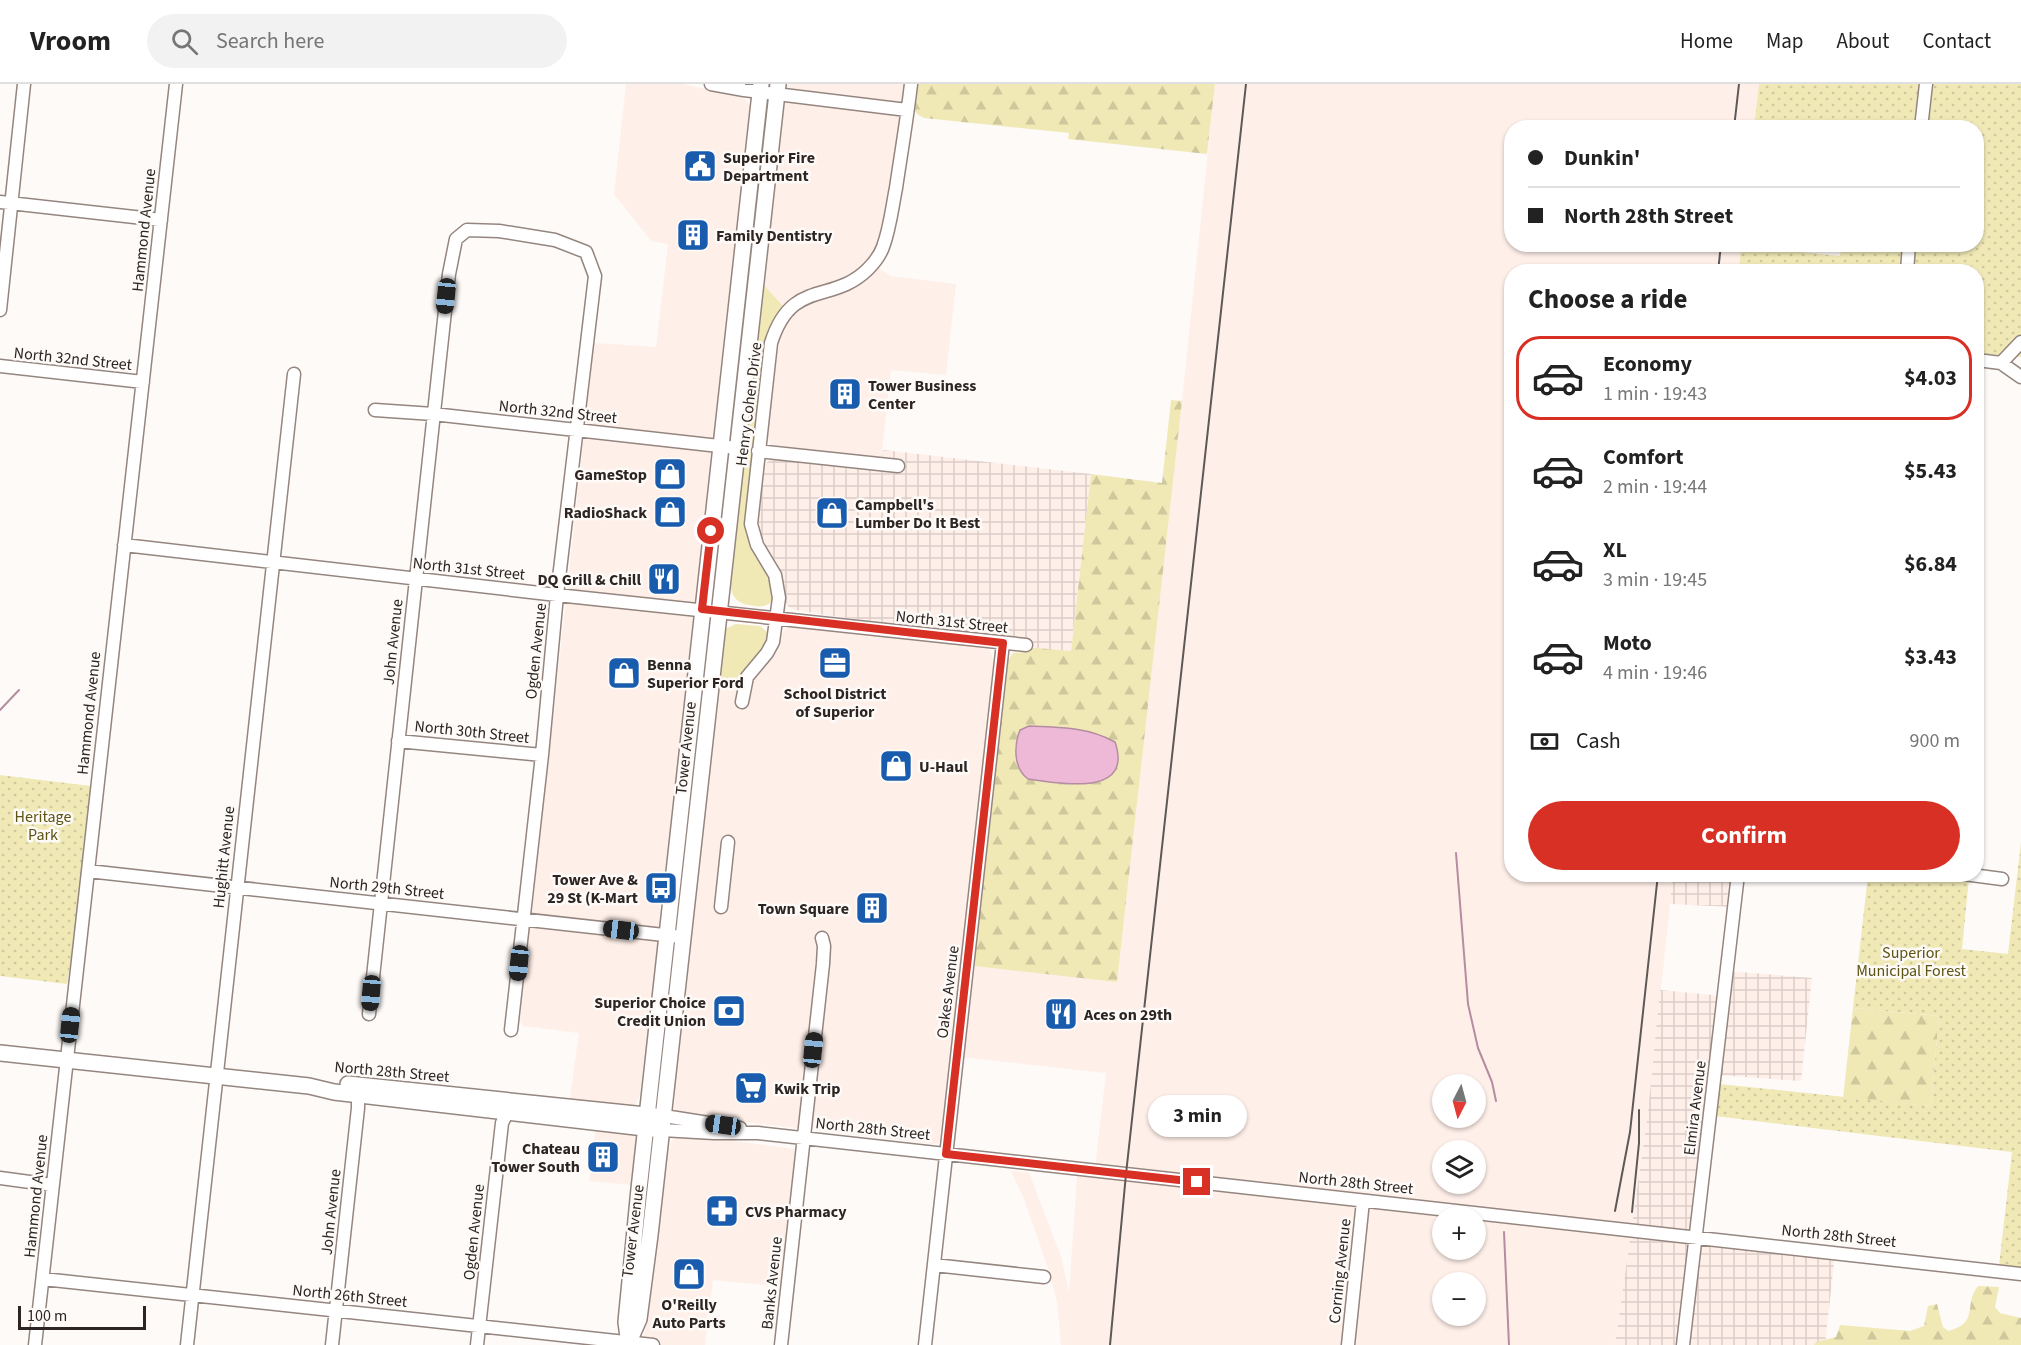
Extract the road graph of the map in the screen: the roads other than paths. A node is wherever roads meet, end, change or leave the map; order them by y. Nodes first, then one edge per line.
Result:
1 (24, 84) edge
2 (176, 84) edge
3 (711, 84) edge
4 (911, 84) edge
5 (1926, 84) edge
6 (760, 88) edge
7 (777, 89) edge
8 (907, 110) junction
9 (1922, 120) edge
10 (5, 202) edge
11 (161, 220) junction
12 (595, 276) joint
13 (0, 310) edge
14 (2021, 342) edge
15 (1984, 361) edge
16 (2001, 363) junction
17 (0, 366) edge
18 (294, 374) dead end
19 (2021, 377) edge
20 (143, 382) junction
21 (375, 410) dead end
22 (433, 414) junction
23 (578, 430) junction
24 (720, 446) junction
25 (737, 448) junction
26 (758, 451) junction
27 (898, 466) dead end
28 (124, 545) junction
29 (273, 562) junction
30 (416, 579) junction
31 (557, 595) junction
32 (702, 609) junction
33 (719, 611) junction
34 (777, 618) junction
35 (1003, 643) junction
36 (1026, 645) dead end
37 (742, 702) dead end
38 (398, 741) junction
39 (542, 755) junction
40 (728, 842) dead end
41 (88, 871) junction
42 (1984, 877) edge
43 (2002, 879) dead end
44 (1737, 882) edge
45 (236, 887) junction
46 (380, 902) junction
47 (721, 907) dead end
48 (524, 918) junction
49 (666, 936) junction
50 (682, 937) junction
51 (822, 938) dead end
52 (369, 1014) dead end
53 (511, 1030) dead end
54 (0, 1053) edge
55 (66, 1060) junction
56 (216, 1075) junction
57 (355, 1089) junction
58 (565, 1107) junction
59 (507, 1113) junction
60 (646, 1121) junction
61 (663, 1123) junction
62 (804, 1138) junction
63 (946, 1154) junction
64 (0, 1178) edge
65 (52, 1185) junction
66 (1363, 1201) junction
67 (1696, 1239) junction
68 (934, 1265) junction
69 (2021, 1274) edge
70 (1044, 1277) dead end
71 (43, 1279) junction
72 (193, 1295) junction
73 (336, 1310) junction
74 (479, 1326) junction
75 (629, 1344) edge
76 (35, 1345) edge
77 (187, 1345) edge
78 (332, 1345) edge
79 (477, 1345) edge
80 (653, 1345) edge
81 (781, 1345) edge
82 (925, 1345) edge
83 (1348, 1345) edge
84 (1683, 1345) edge

1 - 10 street
2 - 11 street, Hammond Avenue
3 - 6 street
4 - 8 street, Henry Cohen Drive
5 - 9 street
6 - 7 street
6 - 24 main road, Tower Avenue
7 - 8 street
7 - 25 main road, Tower Avenue
8 - 26 street, Henry Cohen Drive
10 - 11 street
10 - 13 street
11 - 20 street, Hammond Avenue
12 - 22 street, John Avenue
12 - 23 street, Ogden Avenue
14 - 16 street
15 - 16 street
16 - 19 street
17 - 20 street, North 32nd Street
18 - 29 street, Hughitt Avenue
20 - 28 street, Hammond Avenue
21 - 22 street, North 32nd Street
22 - 23 street, North 32nd Street
22 - 30 street, John Avenue
23 - 24 street, North 32nd Street
23 - 31 street, Ogden Avenue
24 - 25 street, North 32nd Street
24 - 32 main road, Tower Avenue
25 - 33 main road, Tower Avenue
26 - 27 street
26 - 34 street, Henry Cohen Drive
28 - 29 street, North 31st Street
28 - 41 street, Hammond Avenue
29 - 30 street, North 31st Street
29 - 45 street, Hughitt Avenue
30 - 31 street, North 31st Street
30 - 38 street, John Avenue
31 - 32 street, North 31st Street
31 - 39 street, Ogden Avenue
32 - 33 street, North 31st Street
32 - 49 main road, Tower Avenue
33 - 34 street, North 31st Street
33 - 50 main road, Tower Avenue
34 - 35 street, North 31st Street
34 - 37 street, Henry Cohen Drive
35 - 36 street, North 31st Street
35 - 63 street, Oakes Avenue
38 - 39 street, North 30th Street
38 - 46 street, John Avenue
39 - 48 street, Ogden Avenue
40 - 47 street
41 - 45 street, North 29th Street
41 - 55 street, Hammond Avenue
42 - 43 street
44 - 67 street, Elmira Avenue
45 - 46 street, North 29th Street
45 - 56 street, Hughitt Avenue
46 - 48 street, North 29th Street
46 - 52 street, John Avenue
48 - 49 street, North 29th Street
48 - 53 street, Ogden Avenue
49 - 50 street, North 29th Street
49 - 60 main road, Tower Avenue
50 - 61 main road, Tower Avenue
51 - 62 street, Banks Avenue
54 - 55 main road, North 28th Street
55 - 56 main road, North 28th Street
55 - 65 street, Hammond Avenue
56 - 57 main road, North 28th Street
56 - 72 street, Hughitt Avenue
57 - 58 main road, North 28th Street
57 - 59 main road, North 28th Street
57 - 73 street, John Avenue
58 - 59 street
58 - 60 main road, North 28th Street
59 - 60 main road, North 28th Street
59 - 74 street, Ogden Avenue
60 - 61 main road, North 28th Street
60 - 75 main road, Tower Avenue
61 - 62 street, North 28th Street
61 - 75 main road, Tower Avenue
62 - 63 street, North 28th Street
62 - 81 street, Banks Avenue
63 - 66 street, North 28th Street
63 - 68 street, Oakes Avenue
64 - 65 street
65 - 71 street, Hammond Avenue
66 - 67 street, North 28th Street
66 - 83 street, Corning Avenue
67 - 69 street, North 28th Street
67 - 84 street, Elmira Avenue
68 - 70 street
68 - 82 street, Oakes Avenue
71 - 72 street, North 26th Street
71 - 76 street, Hammond Avenue
72 - 73 street, North 26th Street
72 - 77 street, Hughitt Avenue
73 - 74 street, North 26th Street
73 - 78 street, John Avenue
74 - 75 street, North 26th Street
74 - 79 street, Ogden Avenue
75 - 80 street, North 26th Street

